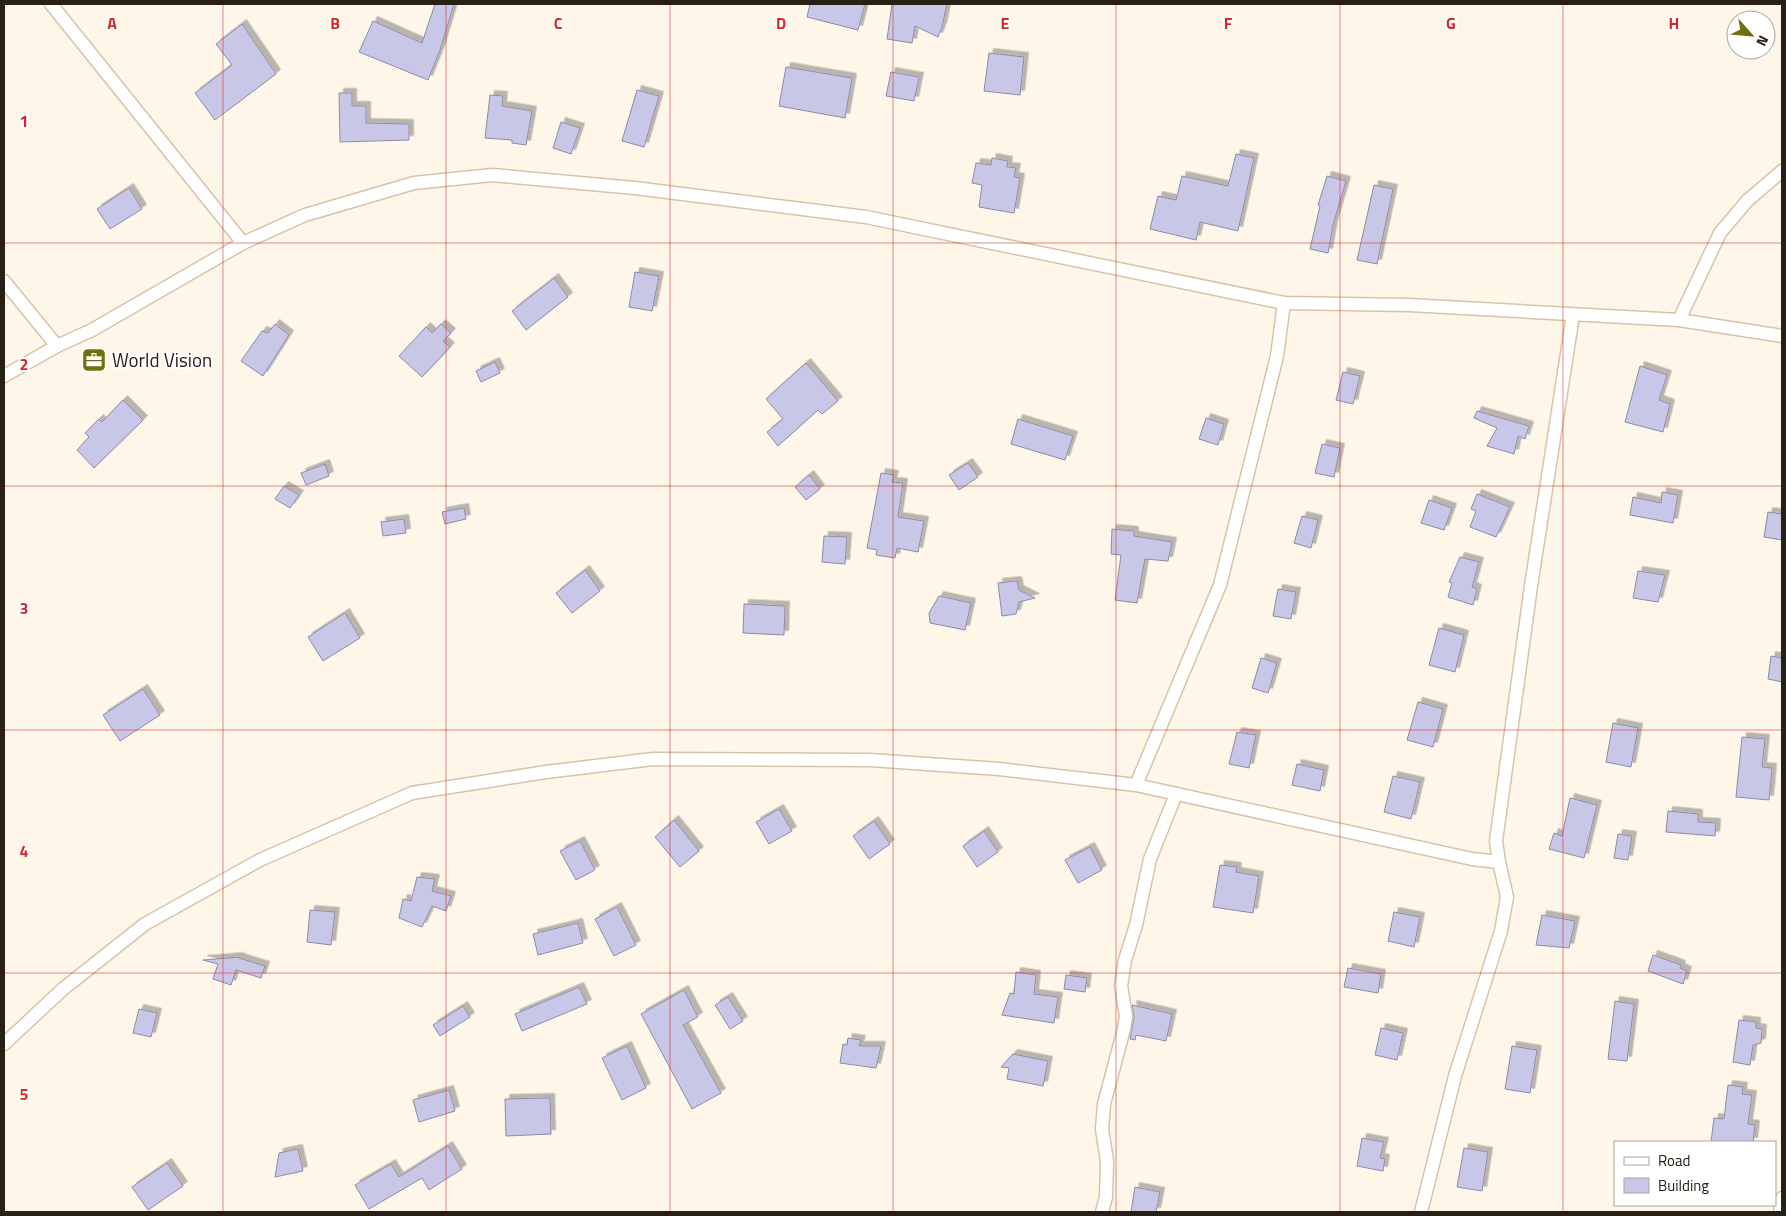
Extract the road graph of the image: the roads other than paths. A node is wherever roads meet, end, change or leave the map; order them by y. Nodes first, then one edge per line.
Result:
1 (51, 4) edge
2 (1782, 171) edge
3 (243, 243) junction
4 (4, 281) edge
5 (1284, 303) junction
6 (1573, 314) junction
7 (1679, 320) junction
8 (1782, 336) edge
9 (57, 346) junction
10 (4, 376) edge
11 (1136, 785) junction
12 (1176, 794) junction
13 (1499, 862) junction
14 (4, 1044) edge
15 (1782, 1198) edge
16 (1102, 1212) edge
17 (1421, 1212) edge
18 (1780, 1212) edge

1 - 3 street
2 - 7 street
3 - 5 street
3 - 9 street
4 - 9 street
5 - 6 street
5 - 11 street
6 - 7 street
6 - 13 street
7 - 8 street
9 - 10 street
11 - 12 street
11 - 14 street
12 - 13 street
12 - 16 street
13 - 17 street
15 - 18 street

